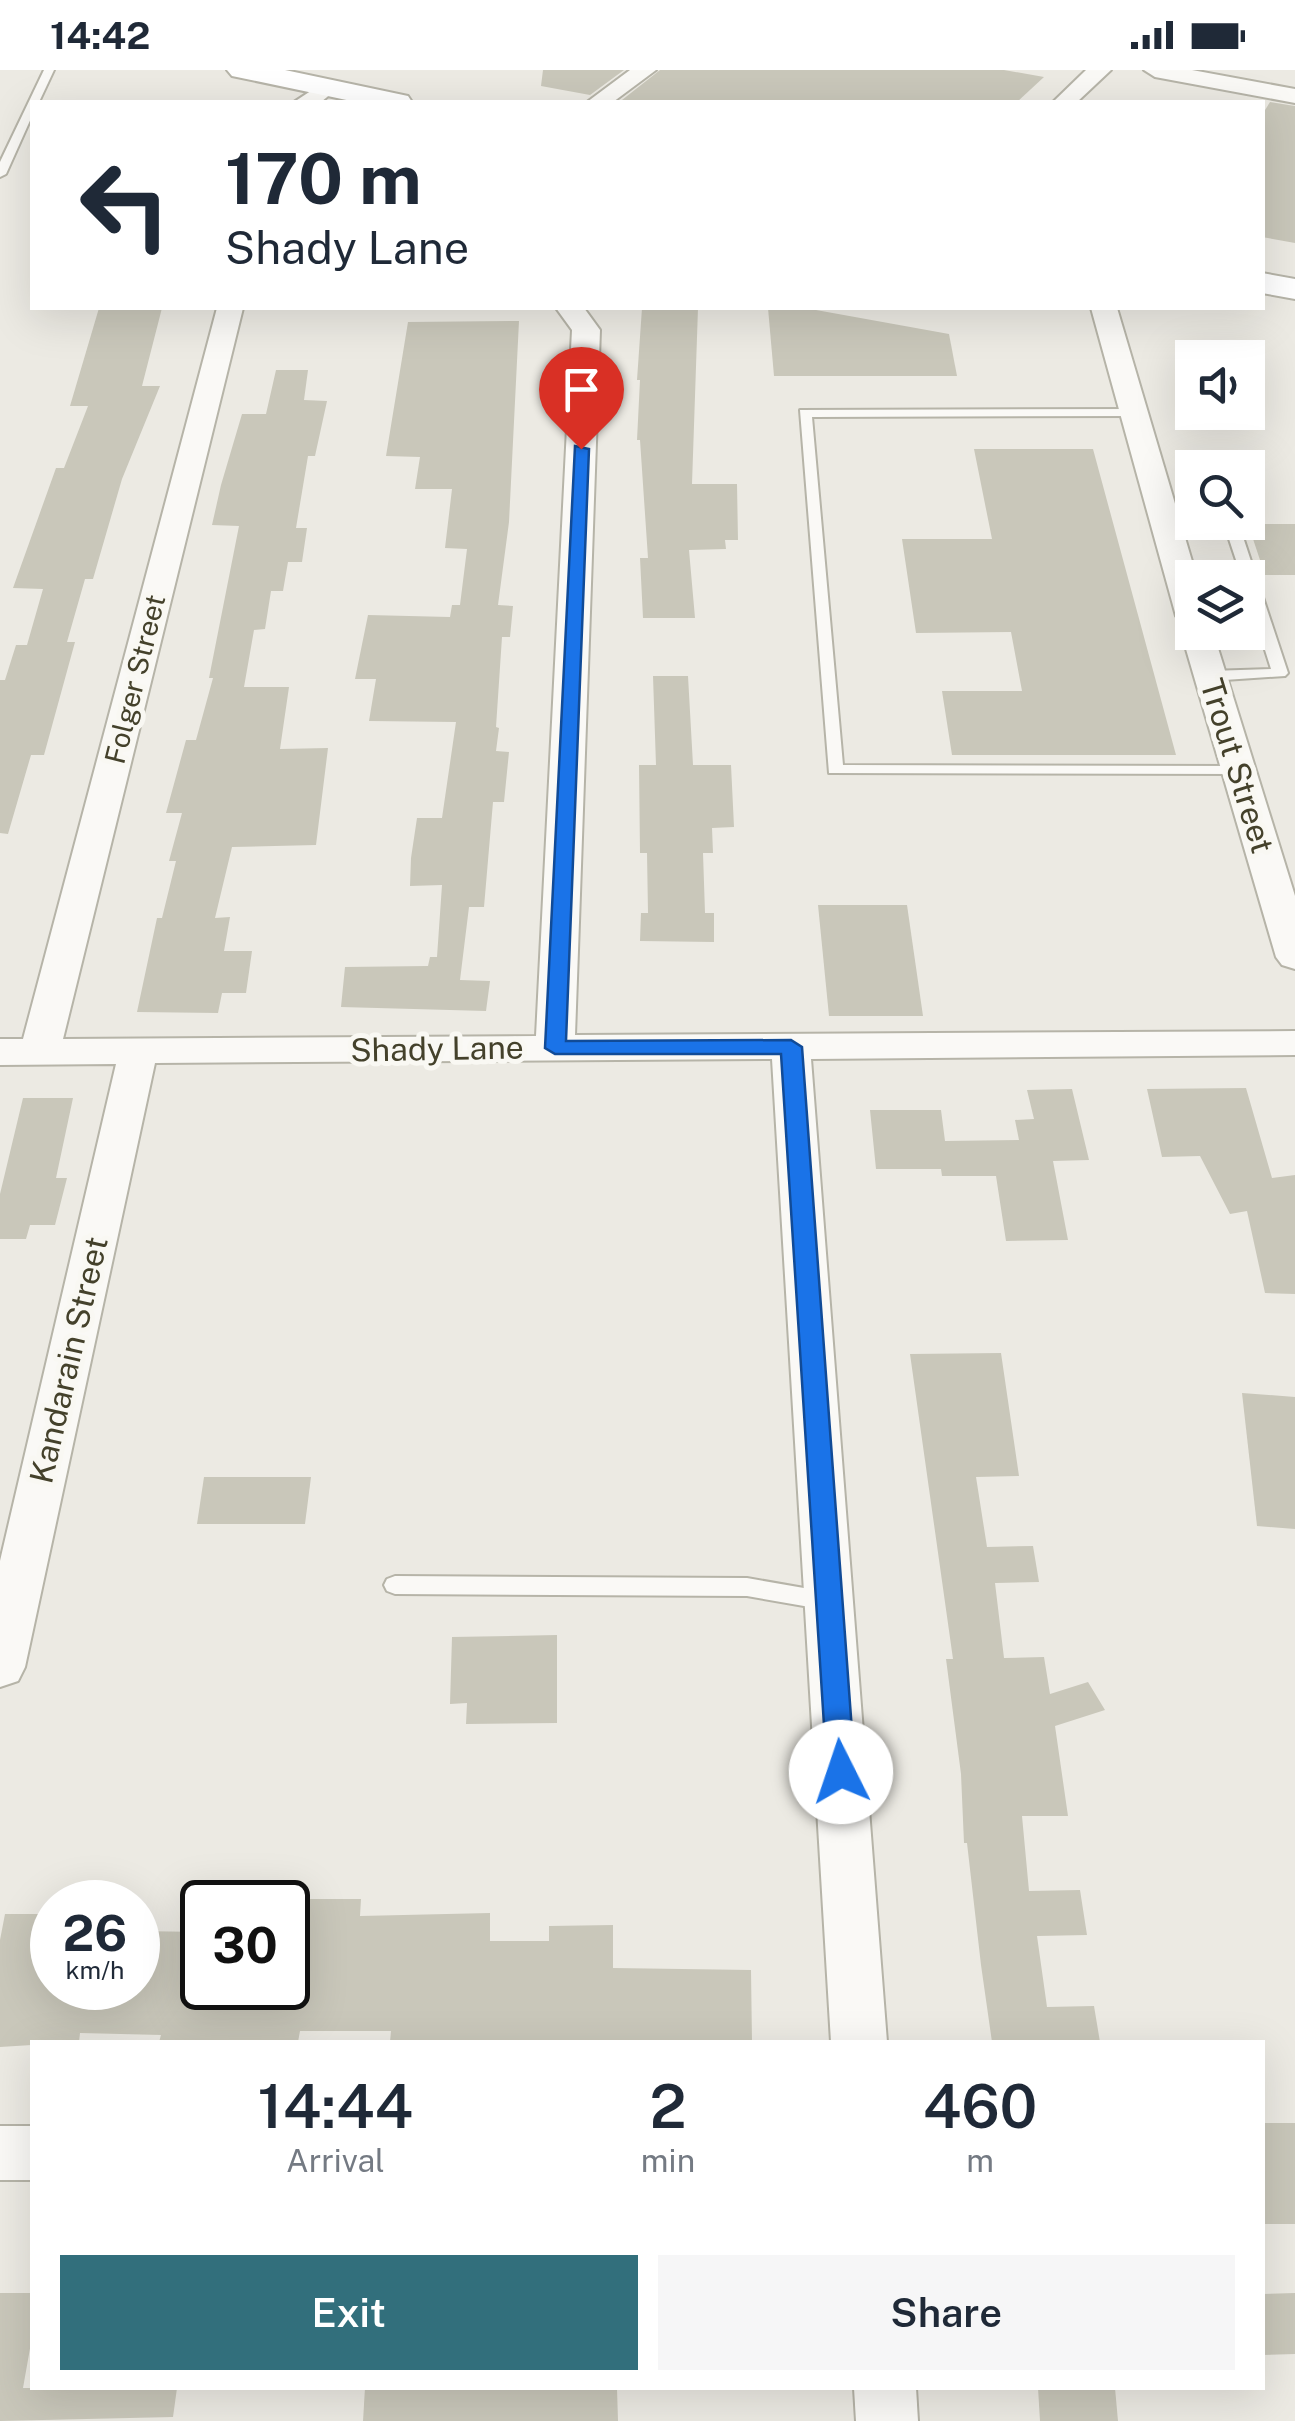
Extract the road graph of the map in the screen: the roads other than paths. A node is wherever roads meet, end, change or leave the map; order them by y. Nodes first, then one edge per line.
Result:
1 (49, 70) edge
2 (242, 70) edge
3 (645, 70) edge
4 (1100, 70) edge
5 (1155, 70) edge
6 (316, 95) edge
7 (1295, 96) edge
8 (35, 100) edge
9 (375, 100) edge
10 (601, 100) edge
11 (1066, 100) edge
12 (30, 110) edge
13 (0, 174) edge
14 (1265, 284) edge
15 (1295, 289) edge
16 (229, 310) edge
17 (572, 310) edge
18 (1105, 310) edge
19 (1134, 412) junction
20 (1175, 509) edge
21 (1237, 540) edge
22 (1202, 650) edge
23 (1210, 676) junction
24 (1238, 772) junction
25 (1295, 957) edge
26 (1295, 1043) edge
27 (791, 1047) junction
28 (555, 1048) junction
29 (0, 1052) edge
30 (40, 1052) junction
31 (138, 1053) junction
32 (394, 1585) dead end
33 (829, 1601) junction
34 (0, 1667) edge
35 (859, 2040) edge
36 (30, 2153) edge
37 (0, 2154) edge
38 (884, 2390) edge
39 (887, 2421) edge

1 - 8 lane
2 - 6 main road
3 - 10 street
4 - 11 street
5 - 7 street
6 - 9 main road
12 - 13 lane
14 - 15 main road
16 - 30 street, Folger Street
17 - 28 street
18 - 19 street
19 - 20 street
19 - 24 lane
21 - 23 lane
22 - 23 street, Trout Street
23 - 24 street, Trout Street
24 - 25 street, Trout Street
26 - 27 street, Shady Lane
27 - 28 street, Shady Lane
27 - 33 street
28 - 31 street, Shady Lane
29 - 30 street, Shady Lane
30 - 31 street, Shady Lane
31 - 34 street, Kandarain Street
32 - 33 lane
33 - 35 street
36 - 37 street
38 - 39 street

